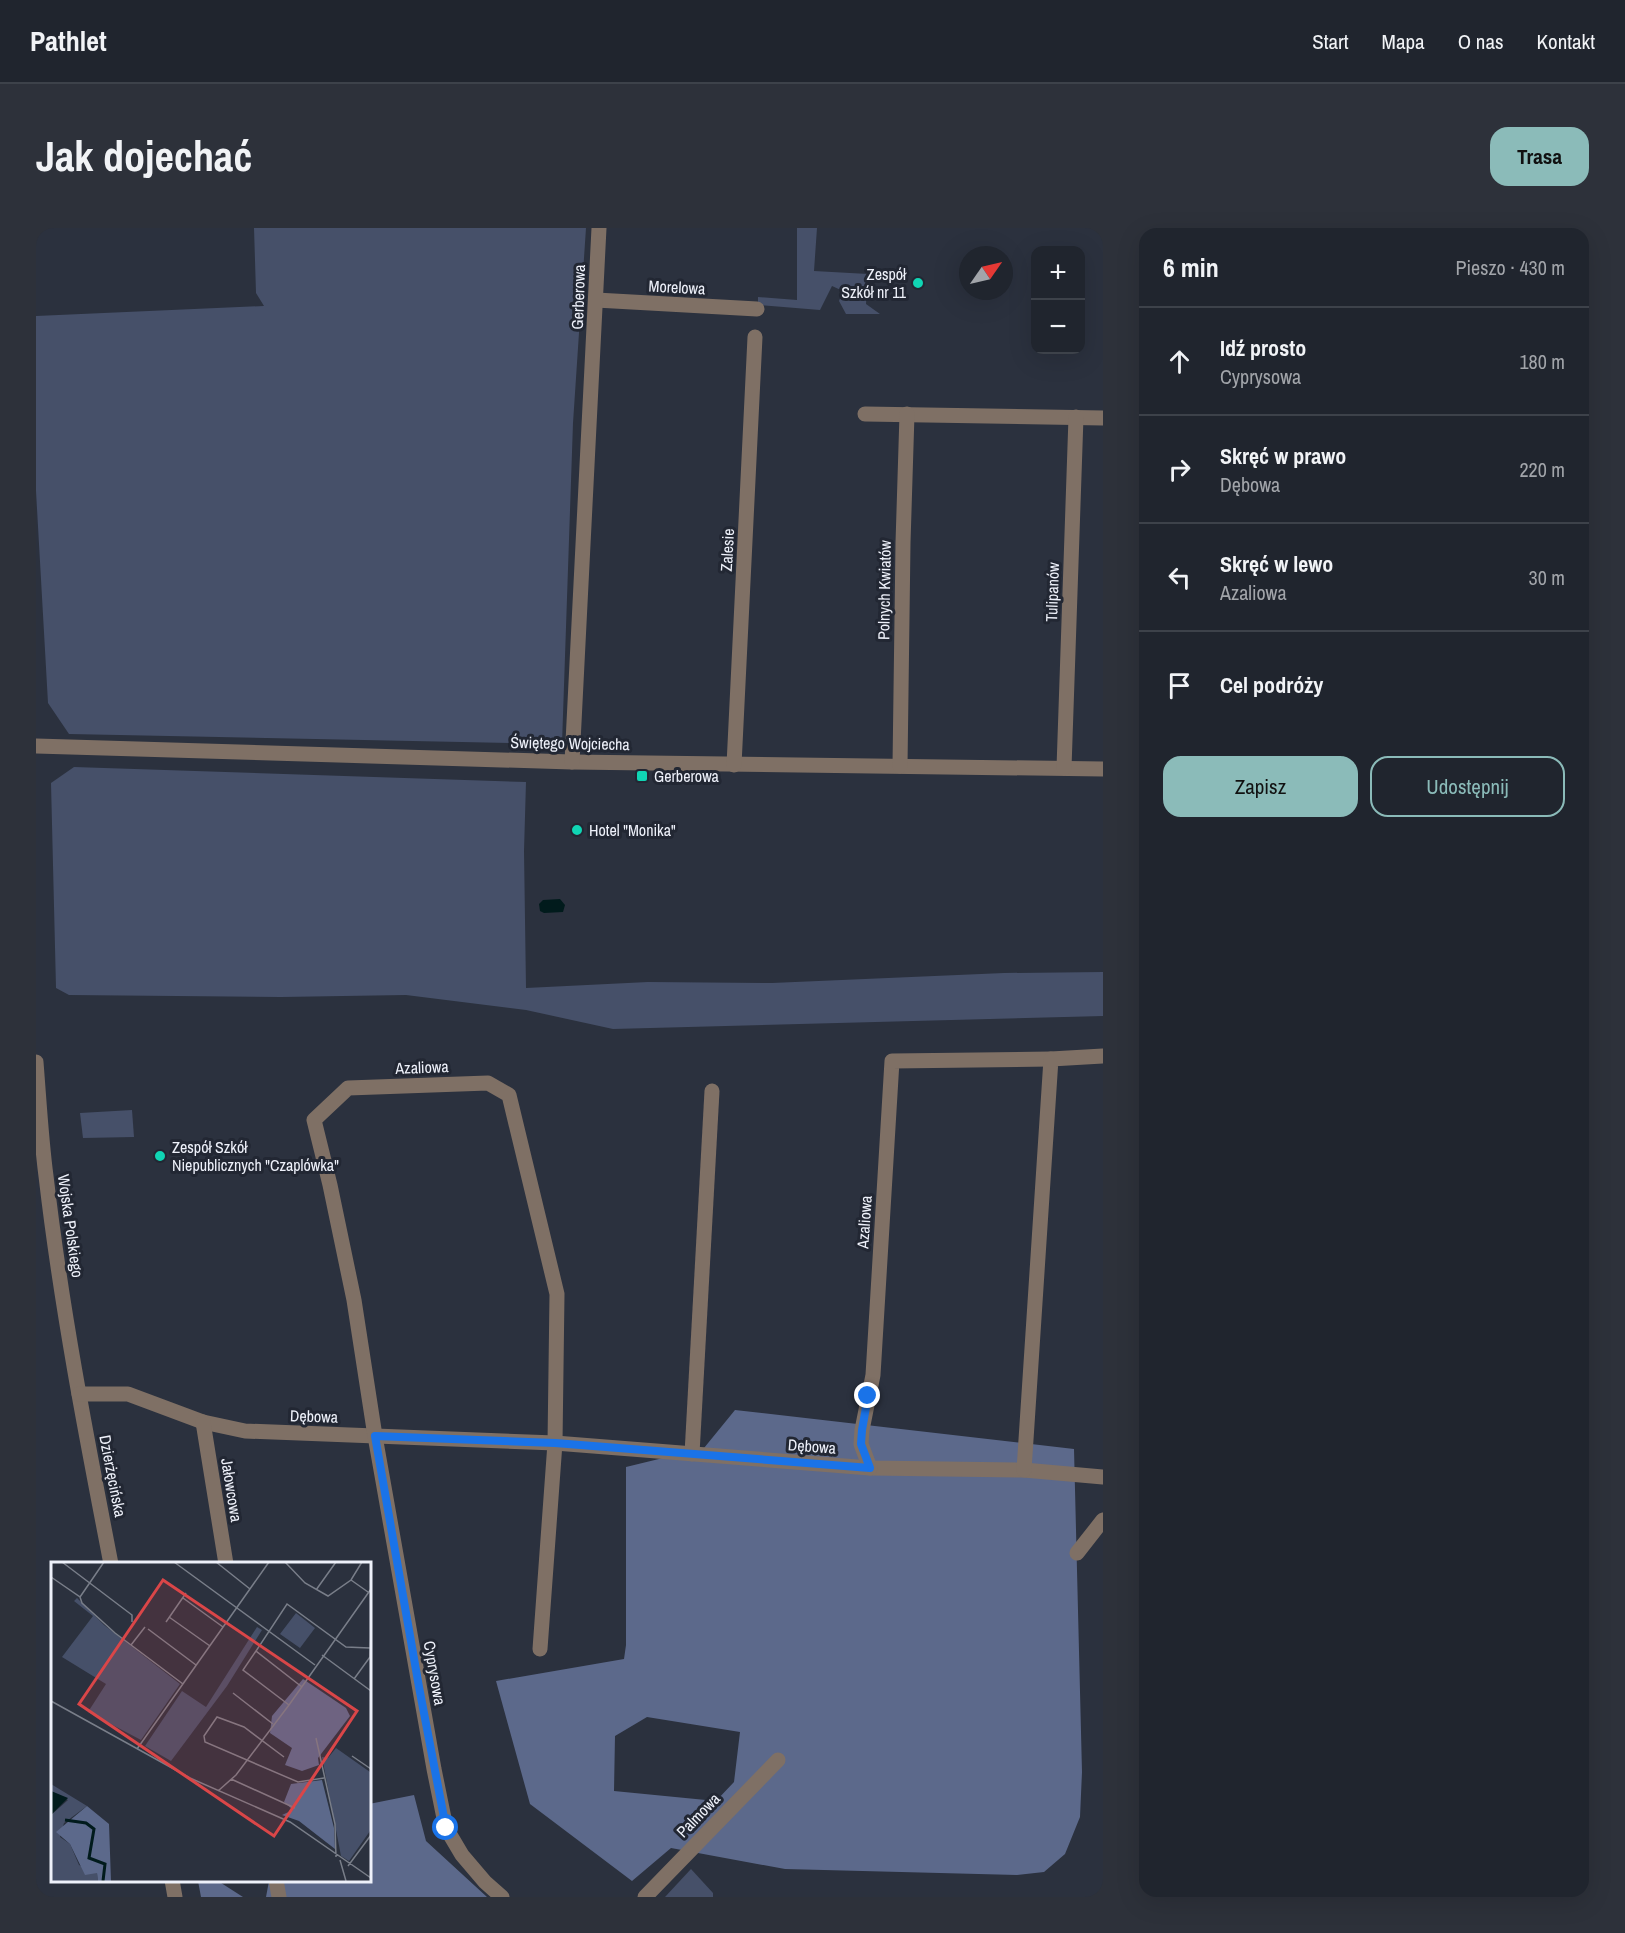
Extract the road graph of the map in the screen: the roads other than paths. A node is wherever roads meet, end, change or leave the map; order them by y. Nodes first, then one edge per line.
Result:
1 (599, 228) edge
2 (596, 300) junction
3 (757, 309) dead end
4 (755, 337) dead end
5 (865, 414) dead end
6 (908, 414) junction
7 (1076, 417) junction
8 (1103, 418) edge
9 (36, 746) edge
10 (572, 762) junction
11 (734, 765) junction
12 (900, 766) junction
13 (1065, 768) junction
14 (1103, 769) edge
15 (1103, 1056) edge
16 (1051, 1059) junction
17 (36, 1062) edge
18 (712, 1091) dead end
19 (79, 1394) junction
20 (203, 1422) junction
21 (375, 1436) junction
22 (555, 1443) junction
23 (692, 1454) junction
24 (870, 1468) junction
25 (1024, 1470) junction
26 (1103, 1477) edge
27 (1103, 1520) edge
28 (1077, 1552) dead end
29 (111, 1562) edge
30 (226, 1562) edge
31 (540, 1649) dead end
32 (778, 1760) dead end
33 (172, 1882) edge
34 (276, 1882) edge
35 (175, 1897) edge
36 (279, 1897) edge
37 (502, 1897) edge
38 (645, 1897) edge

1 - 2 street, Gerberowa
2 - 3 street, Morelowa
2 - 10 street, Gerberowa
4 - 11 street, Zalesie
5 - 6 street
6 - 7 street
6 - 12 street, Polnych Kwiatów
7 - 8 street
7 - 13 street, Tulipanów
9 - 10 street, Świętego Wojciecha
10 - 11 street, Świętego Wojciecha
11 - 12 street, Świętego Wojciecha
12 - 13 street, Świętego Wojciecha
13 - 14 street, Świętego Wojciecha
15 - 16 street, Azaliowa
16 - 24 street, Azaliowa
16 - 25 street
17 - 19 street, Wojska Polskiego
18 - 23 street
19 - 20 street, Dębowa
19 - 29 street, Dzierżęcińska
20 - 21 street, Dębowa
20 - 30 street, Jałowcowa
21 - 22 street, Dębowa
21 - 22 street, Azaliowa
21 - 37 street, Cyprysowa
22 - 23 street, Dębowa
22 - 31 street
23 - 24 street, Dębowa
24 - 25 street, Dębowa
25 - 26 street, Dębowa
27 - 28 street
32 - 38 street, Palmowa
33 - 35 street
34 - 36 street

